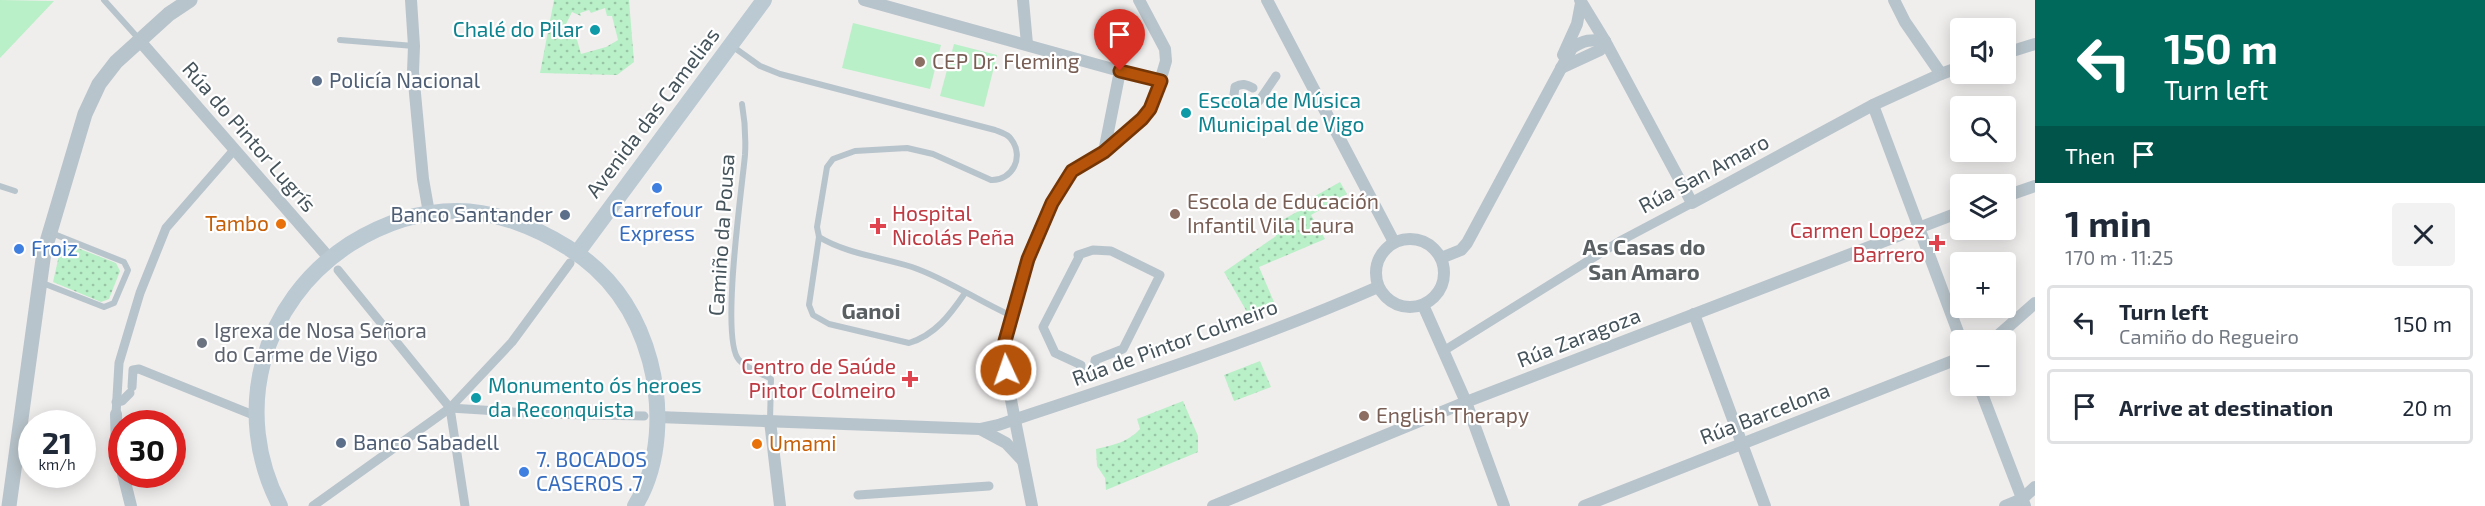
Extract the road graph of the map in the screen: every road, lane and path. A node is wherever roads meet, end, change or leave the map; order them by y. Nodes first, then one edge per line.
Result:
1 (104, 0) edge
2 (190, 0) edge
3 (411, 0) edge
4 (764, 0) edge
5 (864, 0) edge
6 (1023, 0) edge
7 (1139, 0) edge
8 (1267, 0) edge
9 (1894, 0) edge
10 (1580, 2) edge
11 (139, 40) junction
12 (340, 40) dead end
13 (1605, 41) junction
14 (1027, 44) junction
15 (2035, 44) edge
16 (414, 46) junction
17 (731, 46) junction
18 (2016, 50) edge
19 (1561, 68) junction
20 (1120, 71) junction
21 (1950, 71) edge
22 (1941, 74) junction
23 (1276, 76) dead end
24 (1161, 81) junction
25 (1233, 102) dead end
26 (742, 104) dead end
27 (1873, 105) junction
28 (234, 150) junction
29 (1104, 152) junction
30 (0, 186) edge
31 (2035, 186) edge
32 (15, 191) dead end
33 (2016, 193) edge
34 (1692, 203) junction
35 (429, 213) junction
36 (1950, 216) edge
37 (1920, 226) junction
38 (49, 231) junction
39 (819, 237) junction
40 (1394, 242) junction
41 (1093, 250) joint
42 (574, 258) junction
43 (1441, 258) junction
44 (334, 264) junction
45 (39, 282) junction
46 (1378, 287) junction
47 (965, 293) junction
48 (2035, 303) edge
49 (1423, 305) junction
50 (1694, 314) junction
51 (1012, 316) junction
52 (1957, 330) edge
53 (2004, 330) edge
54 (1445, 350) junction
55 (1950, 362) edge
56 (1983, 396) edge
57 (1466, 402) junction
58 (116, 408) joint
59 (450, 408) junction
60 (256, 416) junction
61 (651, 416) junction
62 (1014, 420) junction
63 (770, 421) junction
64 (980, 429) junction
65 (1743, 444) junction
66 (1023, 461) junction
67 (989, 486) dead end
68 (2035, 487) edge
69 (126, 488) edge
70 (858, 495) dead end
71 (1239, 501) edge
72 (2023, 502) edge
73 (9, 506) edge
74 (131, 506) edge
75 (280, 506) edge
76 (313, 506) edge
77 (465, 506) edge
78 (635, 506) edge
79 (780, 506) edge
80 (1032, 506) edge
81 (1213, 506) edge
82 (1504, 506) edge
83 (1584, 506) edge
84 (1765, 506) edge
85 (2005, 506) edge

1 - 11 lane
2 - 11 street
3 - 16 street
4 - 17 main road, Avenida das Camelias
5 - 14 street
6 - 14 street
7 - 24 street
8 - 40 street
9 - 22 street
10 - 13 street
10 - 19 street
11 - 28 street, Rúa do Pintor Lugrís
11 - 38 street
12 - 16 lane
13 - 19 street
13 - 34 street
14 - 20 street
15 - 18 street
16 - 35 street
17 - 39 lane
17 - 42 main road, Avenida das Camelias
19 - 43 street
20 - 24 street
20 - 29 street
21 - 22 street, Rúa San Amaro
22 - 27 street, Rúa San Amaro
23 - 25 street
24 - 29 street
26 - 63 lane, Camiño da Pousa
27 - 34 street, Rúa San Amaro
27 - 37 street
28 - 44 street, Rúa do Pintor Lugrís
28 - 58 street
29 - 51 street
30 - 32 lane
31 - 33 street
34 - 54 street, Rúa San Amaro
35 - 42 main road
35 - 44 main road
36 - 37 street, Rúa Zaragoza
37 - 50 street, Rúa Zaragoza
37 - 52 street
38 - 45 street
38 - 45 lane
39 - 47 lane
39 - 47 lane
40 - 43 street
40 - 46 street
41 - 41 street
42 - 59 street, Avenida das Camelias
42 - 61 main road
43 - 49 street
44 - 59 street, Rúa do Pintor Lugrís
44 - 60 main road
45 - 73 street
46 - 49 street
46 - 62 street, Rúa de Pintor Colmeiro
47 - 51 lane
48 - 53 street
49 - 54 street
50 - 57 street, Rúa Zaragoza
50 - 65 street
51 - 62 street
54 - 57 street
55 - 65 street, Rúa Barcelona
56 - 72 street
57 - 71 street, Rúa Zaragoza
57 - 82 street
58 - 60 street
59 - 61 street, Rúa de Pintor Colmeiro
59 - 76 street, Avenida das Camelias
59 - 77 street
60 - 75 main road
61 - 63 street, Rúa de Pintor Colmeiro
61 - 78 main road
62 - 64 street, Rúa de Pintor Colmeiro
62 - 66 street
63 - 64 street, Rúa de Pintor Colmeiro
63 - 79 street
64 - 66 street
65 - 83 street, Rúa Barcelona
65 - 84 street
66 - 80 street
67 - 70 street
68 - 72 street
69 - 74 street
71 - 81 street, Rúa Zaragoza
72 - 85 street

